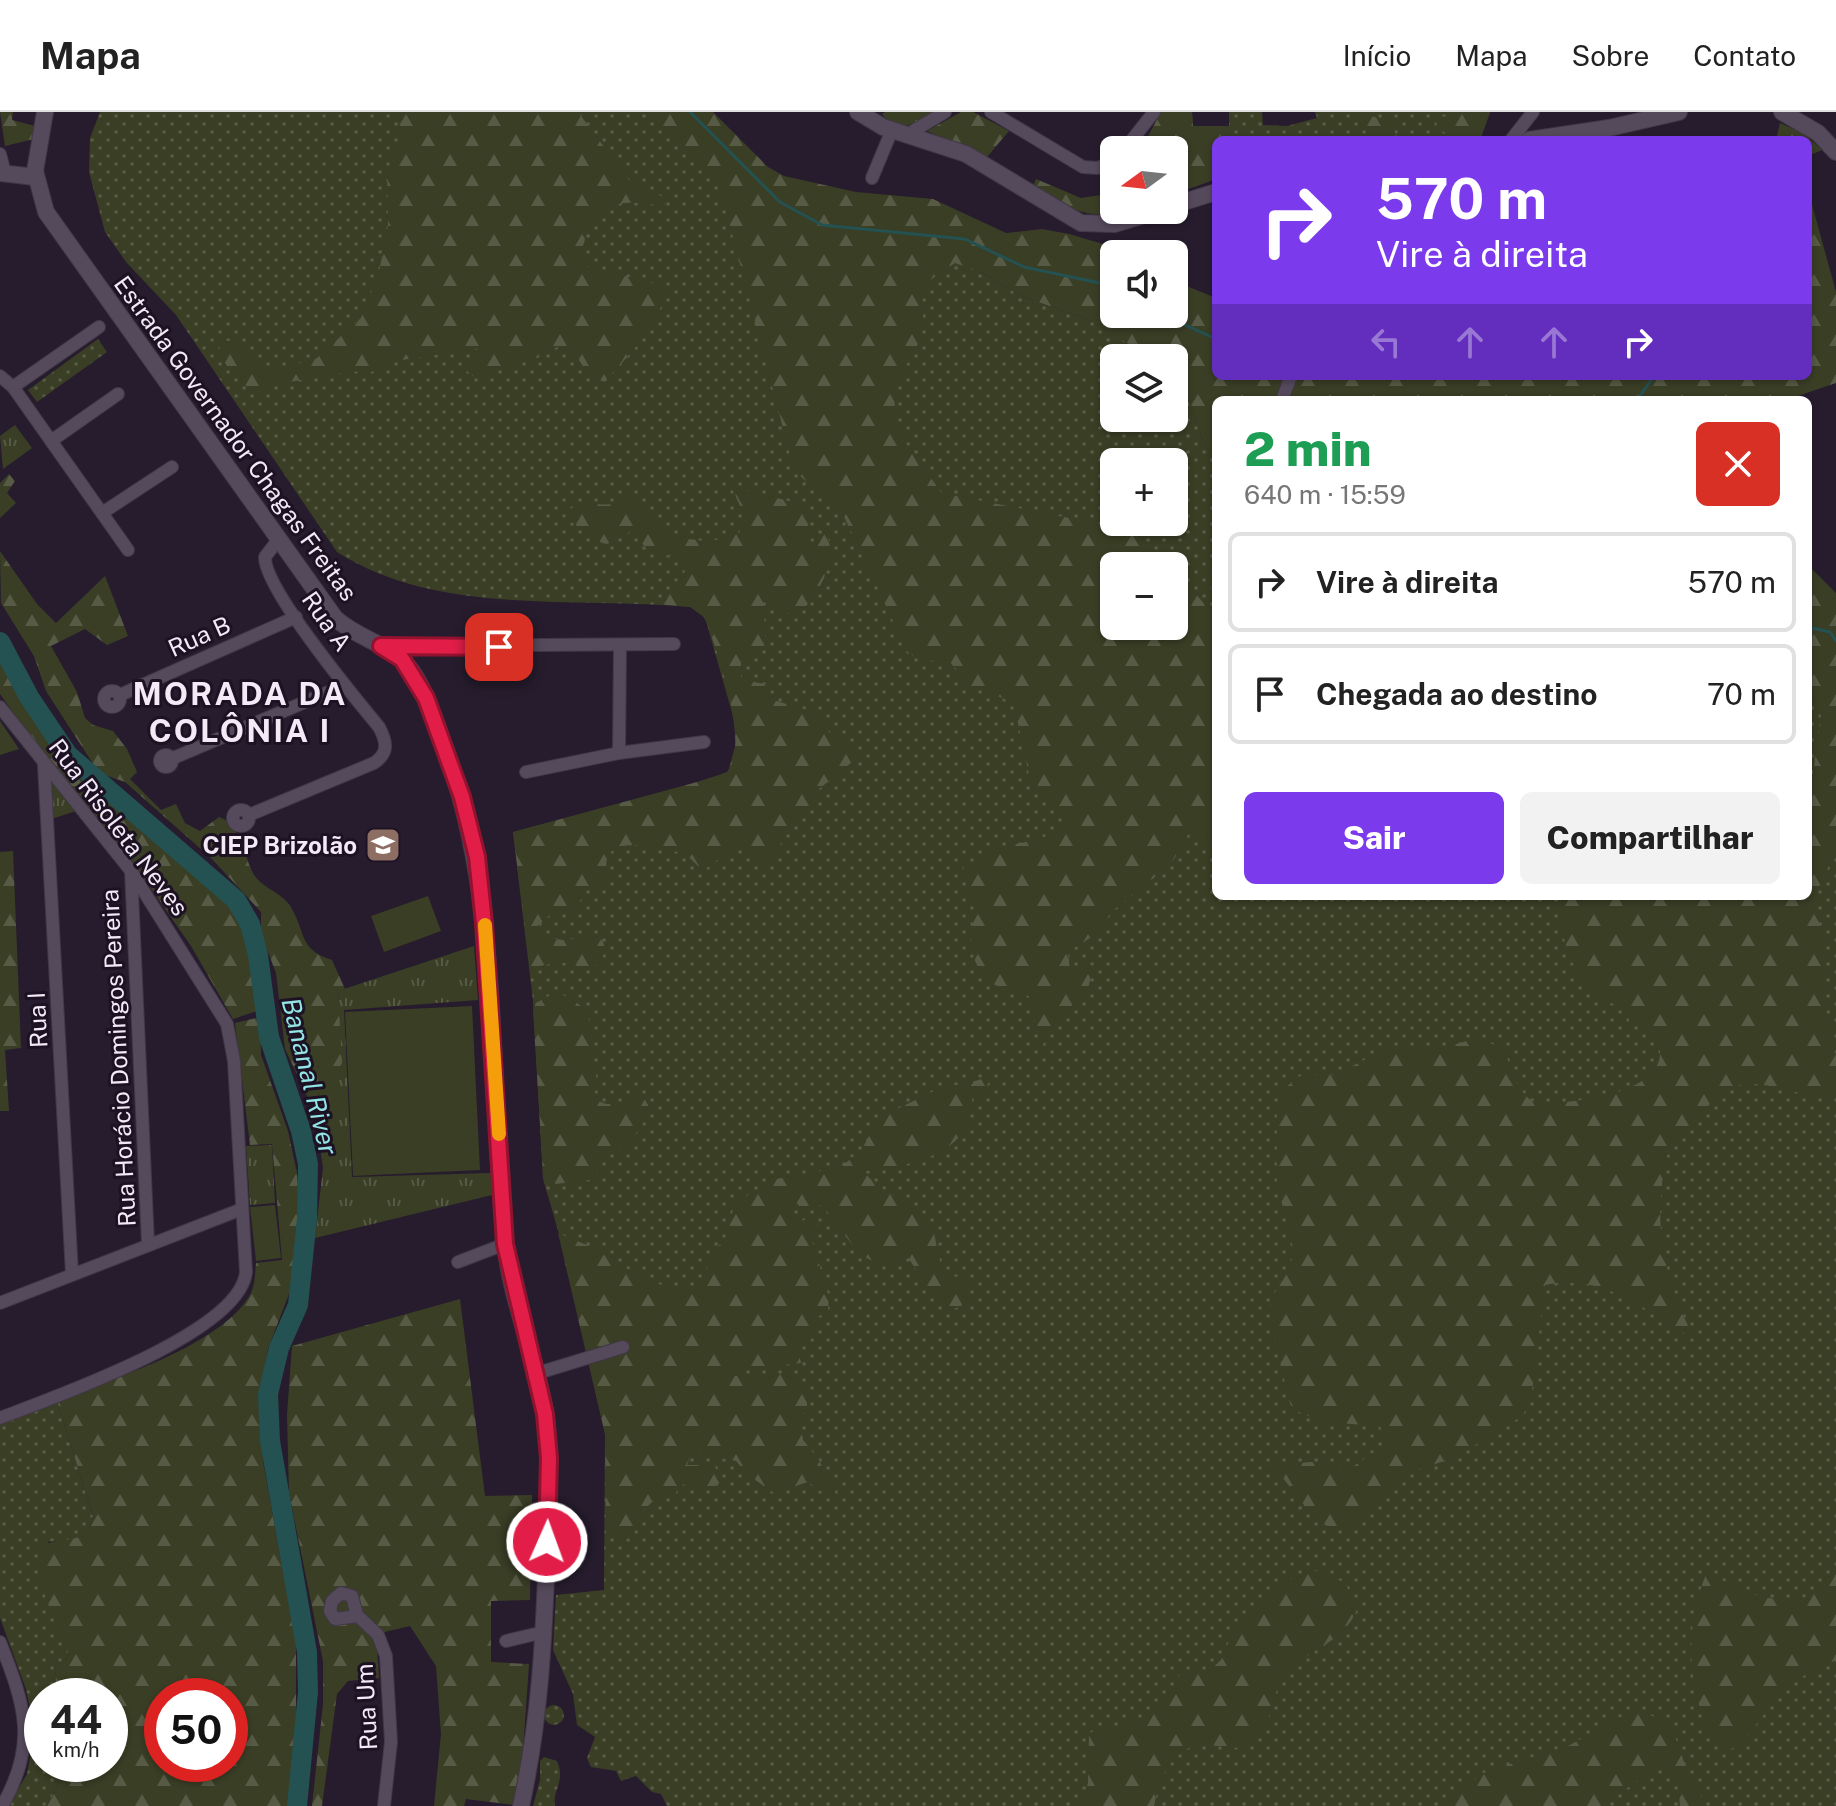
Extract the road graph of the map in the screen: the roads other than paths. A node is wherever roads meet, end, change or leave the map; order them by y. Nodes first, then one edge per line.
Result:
1 (45, 112) edge
2 (858, 112) edge
3 (945, 112) edge
4 (991, 112) edge
5 (1154, 112) edge
6 (1534, 112) edge
7 (1679, 112) edge
8 (1782, 112) edge
9 (892, 130) junction
10 (910, 133) junction
11 (1135, 136) edge
12 (1514, 136) edge
13 (1552, 136) joint
14 (1836, 152) edge
15 (0, 154) edge
16 (1100, 167) edge
17 (2, 173) edge
18 (35, 177) junction
19 (872, 178) dead end
20 (1212, 193) edge
21 (1188, 201) edge
22 (1100, 224) edge
23 (107, 322) junction
24 (0, 376) edge
25 (13, 387) junction
26 (118, 394) dead end
27 (51, 441) junction
28 (172, 467) dead end
29 (102, 513) junction
30 (278, 540) junction
31 (128, 550) dead end
32 (296, 617) junction
33 (674, 644) dead end
34 (381, 646) junction
35 (620, 646) junction
36 (345, 685) junction
37 (120, 695) dead end
38 (0, 707) edge
39 (704, 742) dead end
40 (619, 753) junction
41 (171, 759) dead end
42 (44, 765) junction
43 (526, 772) dead end
44 (249, 815) dead end
45 (131, 871) junction
46 (242, 1209) junction
47 (148, 1243) junction
48 (505, 1244) junction
49 (458, 1262) dead end
50 (72, 1274) junction
51 (0, 1303) edge
52 (623, 1347) dead end
53 (538, 1373) junction
54 (0, 1418) edge
55 (358, 1616) dead end
56 (544, 1632) junction
57 (506, 1641) dead end
58 (0, 1642) edge
59 (2, 1806) edge
60 (384, 1806) edge
61 (521, 1806) edge

1 - 18 main road, Estrada Governador Chagas Freitas
2 - 9 main road
3 - 10 street
4 - 16 street
5 - 11 street
6 - 12 street
6 - 13 street
7 - 13 main road
8 - 14 main road
9 - 10 main road
9 - 19 street
10 - 22 main road
15 - 17 street
17 - 18 main road
18 - 23 main road, Estrada Governador Chagas Freitas
20 - 21 main road
23 - 25 street
23 - 30 main road, Estrada Governador Chagas Freitas
24 - 25 street
25 - 27 street
26 - 27 street
27 - 29 street
28 - 29 street
29 - 31 street
30 - 32 street, Rua A
30 - 34 main road, Estrada Governador Chagas Freitas
32 - 36 street, Rua A
32 - 37 street, Rua B
33 - 35 street
34 - 35 street
34 - 48 main road, Estrada Governador Chagas Freitas
35 - 40 street
36 - 41 street
36 - 44 street, Rua A
38 - 42 street, Rua Risoleta Neves
39 - 40 street
40 - 43 street
42 - 45 street, Rua Risoleta Neves
42 - 50 street, Rua I
45 - 46 street, Rua Risoleta Neves
45 - 47 street, Rua Horácio Domingos Pereira
46 - 47 street
46 - 54 street, Rua Risoleta Neves
47 - 50 street
48 - 49 street
48 - 53 main road, Estrada Governador Chagas Freitas
50 - 51 street
52 - 53 street
53 - 56 main road, Estrada Governador Chagas Freitas
55 - 60 street, Rua Um
56 - 57 street
56 - 61 main road, Estrada Governador Chagas Freitas
58 - 59 street

